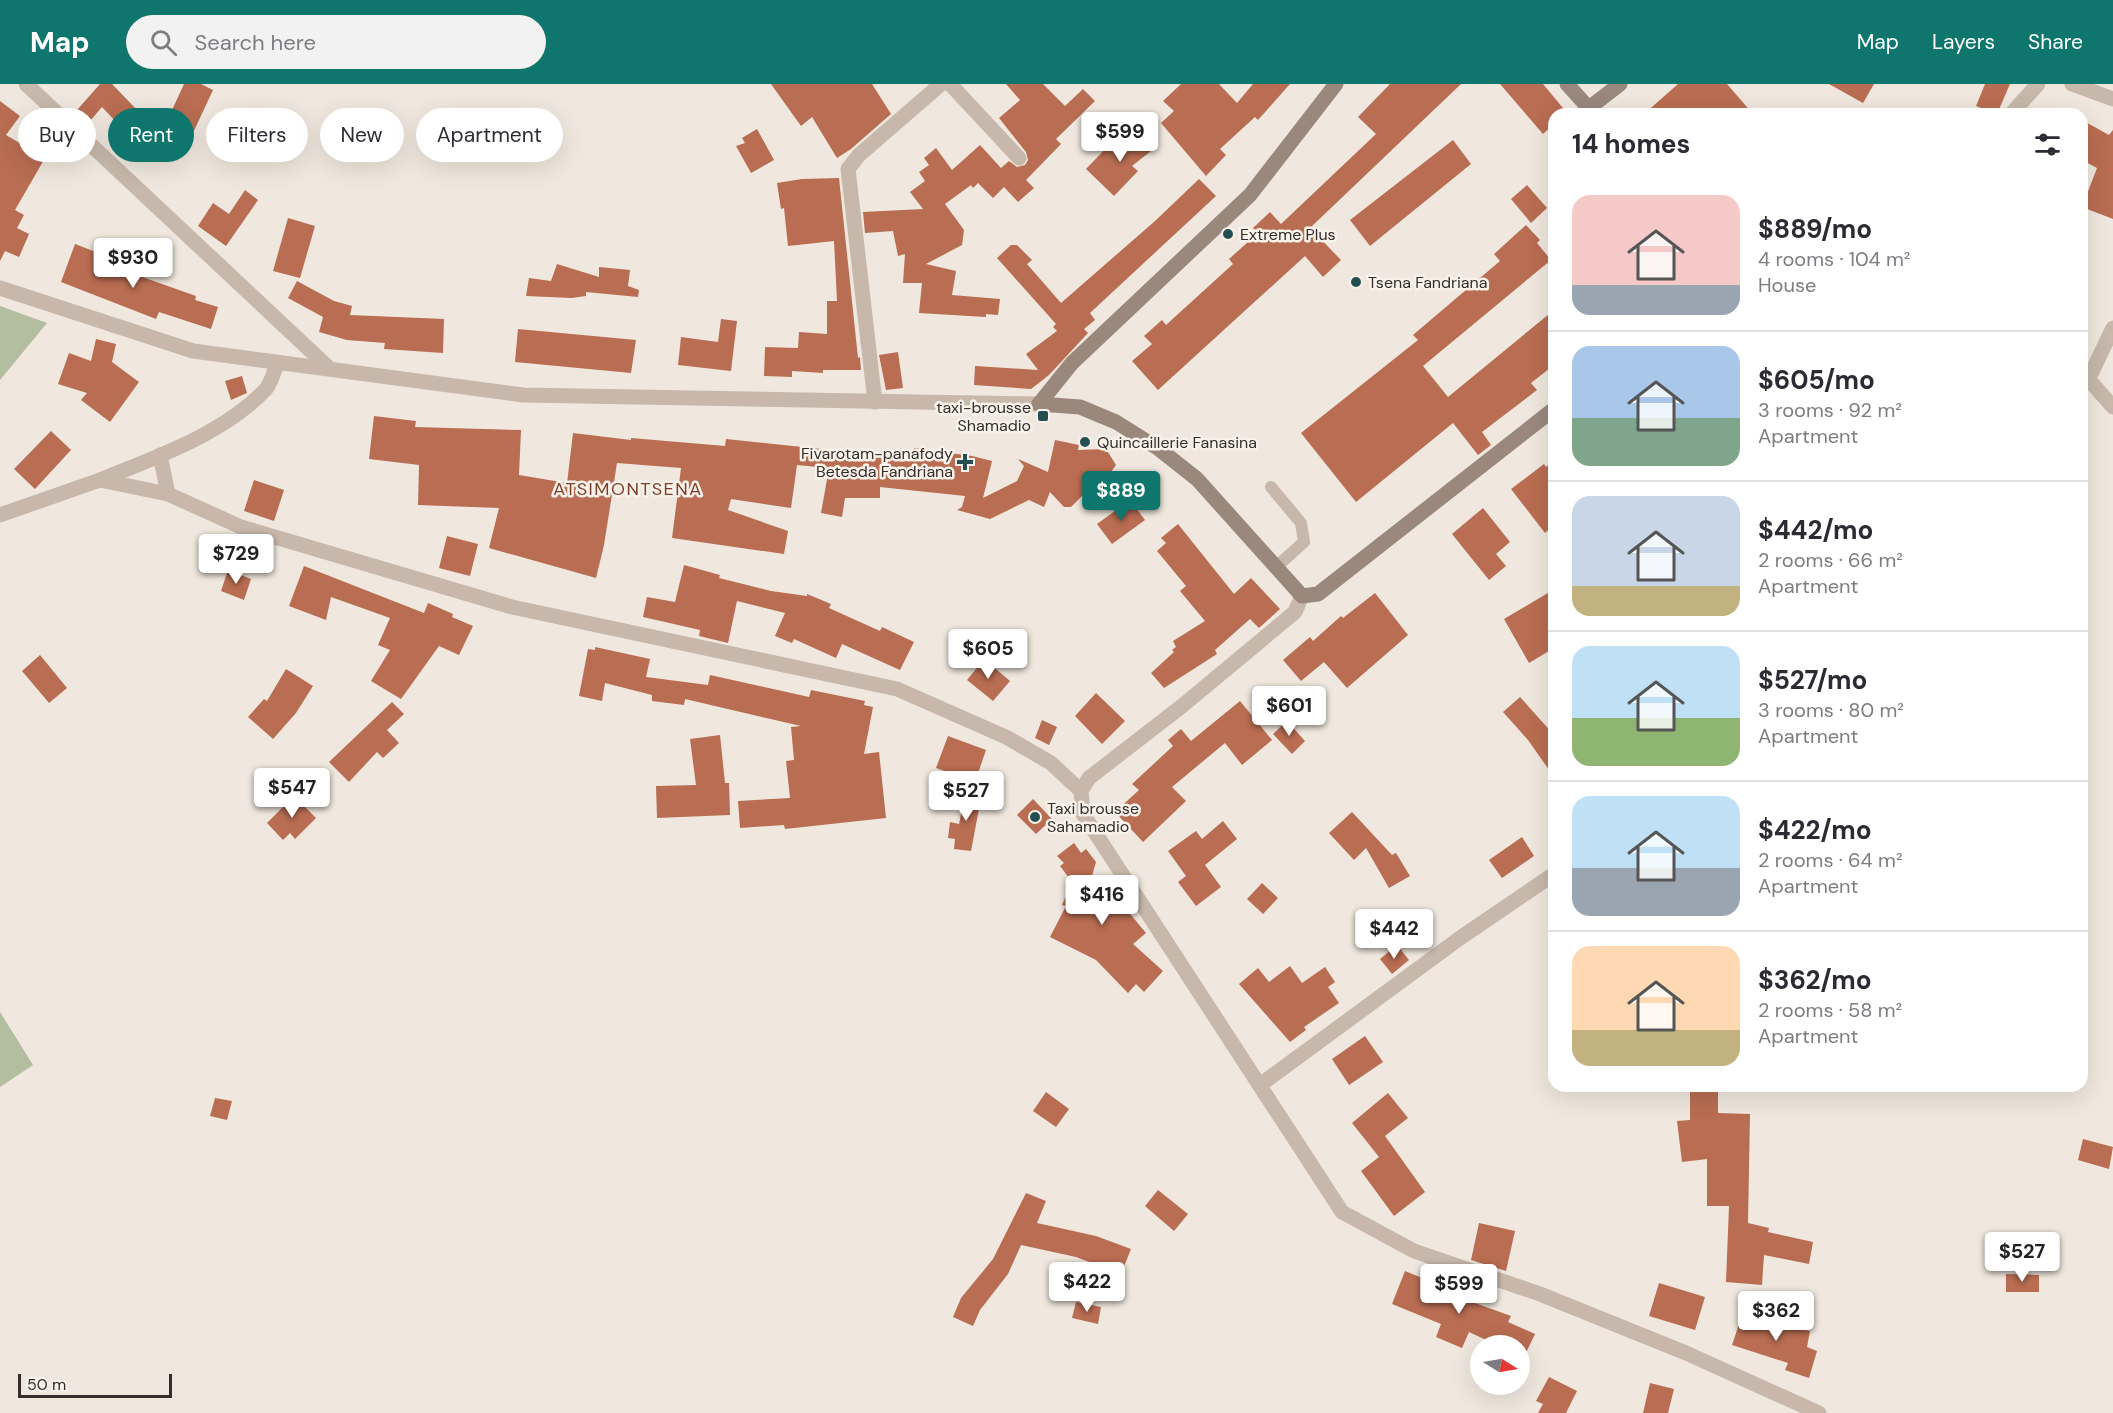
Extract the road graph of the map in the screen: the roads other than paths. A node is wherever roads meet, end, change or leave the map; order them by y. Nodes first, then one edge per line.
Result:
1 (26, 84) edge
2 (941, 84) edge
3 (950, 84) edge
4 (1336, 84) edge
5 (1567, 84) edge
6 (1620, 84) edge
7 (2038, 84) edge
8 (2072, 84) edge
9 (2113, 99) edge
10 (1589, 108) edge
11 (1595, 108) edge
12 (2016, 108) edge
13 (1019, 158) dead end
14 (0, 288) edge
15 (2113, 328) edge
16 (277, 364) junction
17 (329, 368) junction
18 (2088, 372) edge
19 (2088, 383) edge
20 (875, 402) junction
21 (1039, 404) junction
22 (2113, 407) edge
23 (1548, 414) edge
24 (160, 455) junction
25 (100, 480) junction
26 (1271, 487) dead end
27 (168, 495) junction
28 (0, 515) edge
29 (1275, 568) junction
30 (1302, 596) junction
31 (1081, 791) junction
32 (1548, 878) edge
33 (1260, 1085) junction
34 (1819, 1413) edge

1 - 17 street
2 - 20 street
3 - 13 street
4 - 21 main road
5 - 10 main road
6 - 11 main road
7 - 12 street
8 - 9 street
14 - 16 street
15 - 18 street
16 - 17 street
16 - 24 street
17 - 20 street
19 - 22 street
20 - 21 street
21 - 29 main road
23 - 30 main road
24 - 25 street
24 - 27 street
25 - 27 street
25 - 28 street
26 - 29 lane
27 - 31 street
29 - 30 main road
30 - 31 street
31 - 33 street
32 - 33 street
33 - 34 street

